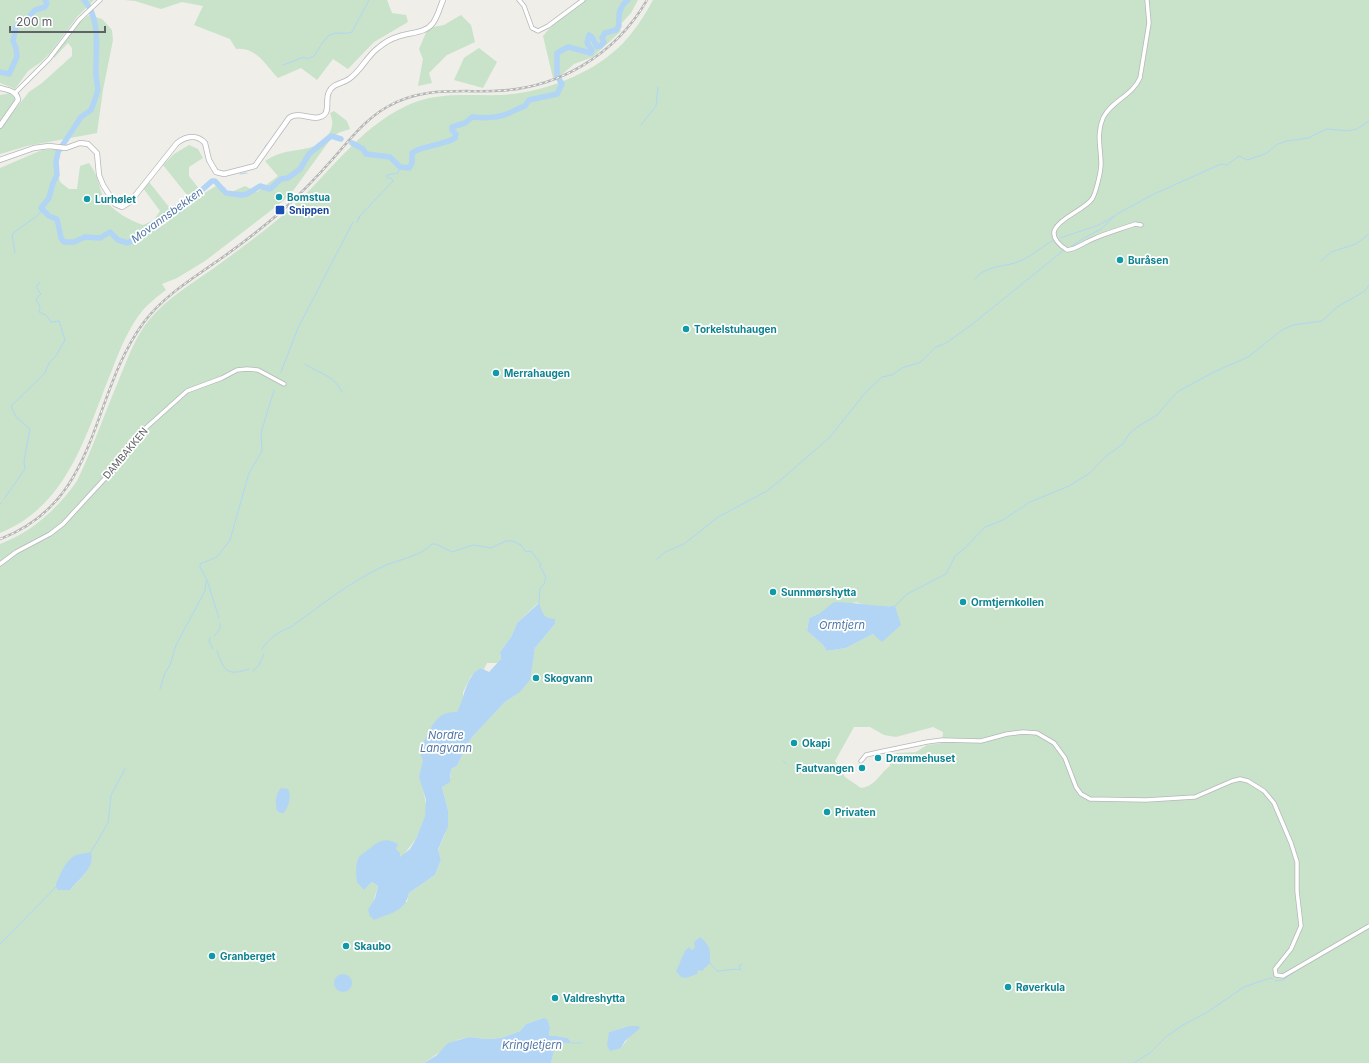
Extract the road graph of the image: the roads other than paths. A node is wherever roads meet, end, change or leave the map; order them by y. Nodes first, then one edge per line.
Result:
1 (100, 0) edge
2 (443, 0) edge
3 (519, 0) edge
4 (583, 0) edge
5 (1147, 0) edge
6 (0, 88) edge
7 (15, 93) junction
8 (0, 126) edge
9 (0, 160) edge
10 (1141, 224) dead end
11 (284, 384) dead end
12 (0, 564) edge
13 (860, 761) dead end
14 (1369, 926) edge

1 - 7 street
2 - 9 street
3 - 4 street
5 - 10 street
6 - 7 street
7 - 8 street
11 - 12 street, DAMBAKKEN
13 - 14 street

